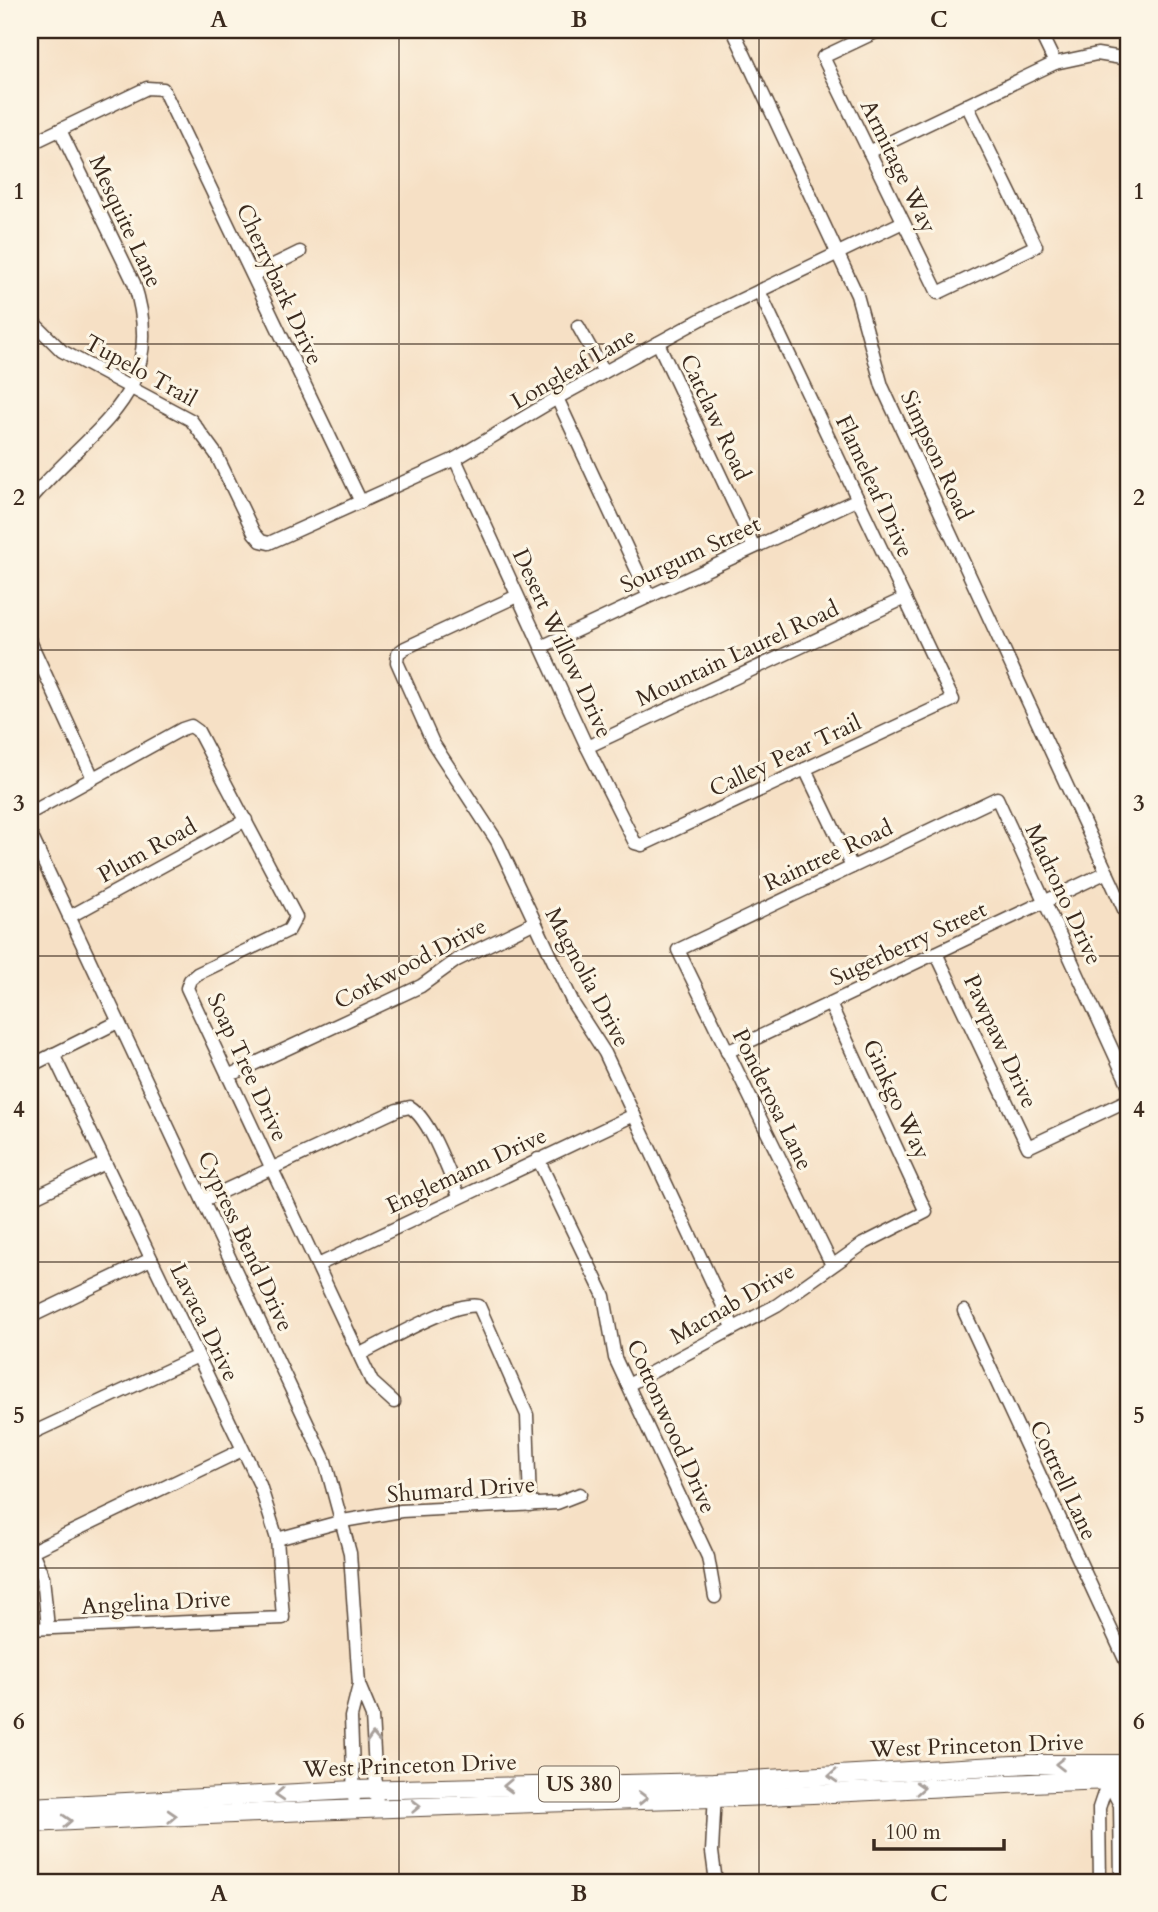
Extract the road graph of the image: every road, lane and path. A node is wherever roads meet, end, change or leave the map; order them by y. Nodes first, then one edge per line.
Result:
1 (733, 30) edge
2 (880, 30) edge
3 (1039, 30) edge
4 (1128, 59) edge
5 (1055, 63) junction
6 (967, 106) junction
7 (60, 130) junction
8 (30, 144) edge
9 (869, 152) junction
10 (903, 222) junction
11 (300, 252) dead end
12 (838, 254) junction
13 (253, 275) junction
14 (759, 291) junction
15 (30, 319) edge
16 (578, 326) dead end
17 (658, 343) junction
18 (604, 372) junction
19 (132, 387) junction
20 (557, 398) junction
21 (455, 459) junction
22 (858, 499) junction
23 (30, 500) edge
24 (361, 502) junction
25 (261, 541) joint
26 (754, 547) junction
27 (517, 596) junction
28 (649, 596) junction
29 (905, 598) junction
30 (30, 641) edge
31 (541, 647) junction
32 (953, 700) joint
33 (587, 747) junction
34 (805, 769) junction
35 (93, 778) junction
36 (997, 798) joint
37 (30, 813) edge
38 (246, 820) junction
39 (30, 833) edge
40 (635, 843) joint
41 (852, 867) junction
42 (1107, 872) junction
43 (1117, 893) junction
44 (1045, 902) junction
45 (1128, 908) edge
46 (69, 917) junction
47 (1128, 918) edge
48 (535, 922) junction
49 (678, 950) joint
50 (936, 953) junction
51 (830, 1004) junction
52 (118, 1022) junction
53 (727, 1052) junction
54 (53, 1054) junction
55 (30, 1066) edge
56 (228, 1076) junction
57 (1128, 1084) edge
58 (1128, 1100) edge
59 (634, 1115) junction
60 (538, 1159) junction
61 (105, 1163) junction
62 (272, 1169) junction
63 (459, 1196) junction
64 (30, 1199) edge
65 (204, 1200) junction
66 (926, 1212) joint
67 (151, 1259) junction
68 (318, 1265) junction
69 (832, 1265) junction
70 (964, 1311) dead end
71 (30, 1317) edge
72 (733, 1327) junction
73 (359, 1354) junction
74 (198, 1356) junction
75 (628, 1385) junction
76 (394, 1402) dead end
77 (30, 1434) edge
78 (243, 1450) junction
79 (580, 1494) dead end
80 (530, 1505) junction
81 (343, 1521) junction
82 (277, 1539) junction
83 (715, 1597) dead end
84 (283, 1618) joint
85 (48, 1628) junction
86 (30, 1629) edge
87 (1128, 1665) edge
88 (359, 1685) junction
89 (1128, 1764) edge
90 (1128, 1780) edge
91 (1108, 1781) junction
92 (714, 1790) junction
93 (376, 1798) junction
94 (354, 1799) junction
95 (30, 1807) edge
96 (30, 1823) edge
97 (716, 1882) edge
98 (1100, 1882) edge
99 (1121, 1882) edge

1 - 12 street, Simpson Road
2 - 9 street, Armitage Way
3 - 5 street
4 - 5 street
5 - 6 street
6 - 9 street
6 - 10 street, Armitage Way
7 - 8 street
7 - 13 street, Cherrybark Drive
7 - 19 street, Mesquite Lane
9 - 10 street, Armitage Way
10 - 12 street, Longleaf Lane
11 - 13 street
12 - 14 street, Longleaf Lane
12 - 42 street, Simpson Road
13 - 24 street, Cherrybark Drive
14 - 17 street, Longleaf Lane
14 - 22 street, Flameleaf Drive
15 - 19 street, Tupelo Trail
16 - 18 street
17 - 18 street, Longleaf Lane
17 - 26 street, Catclaw Road
18 - 20 street, Longleaf Lane
19 - 23 street, Mesquite Lane
19 - 25 street, Tupelo Trail
20 - 21 street, Longleaf Lane
20 - 28 street
21 - 24 street, Longleaf Lane
21 - 27 street, Desert Willow Drive
22 - 26 street, Sourgum Street
22 - 29 street, Flameleaf Drive
24 - 25 street, Longleaf Lane
26 - 28 street, Sourgum Street
27 - 31 street, Desert Willow Drive
27 - 48 street, Magnolia Drive
28 - 31 street, Sourgum Street
29 - 32 street, Flameleaf Drive
29 - 33 street, Mountain Laurel Road
30 - 35 street
31 - 33 street, Desert Willow Drive
32 - 34 street, Calley Pear Trail
33 - 40 street, Desert Willow Drive
34 - 40 street, Calley Pear Trail
34 - 41 street
35 - 37 street
35 - 38 street, Soap Tree Drive
36 - 41 street, Raintree Road
36 - 44 street, Madrono Drive
38 - 46 street, Plum Road
38 - 56 street, Soap Tree Drive
39 - 46 street, Cypress Bend Drive
41 - 49 street, Raintree Road
42 - 43 street, Simpson Road
42 - 44 street, Sugerberry Street
43 - 45 street, Simpson Road
43 - 47 street, Simpson Road
44 - 50 street, Sugerberry Street
44 - 57 street, Madrono Drive
46 - 52 street, Cypress Bend Drive
48 - 56 street, Corkwood Drive
48 - 59 street, Magnolia Drive
49 - 53 street, Ponderosa Lane
50 - 51 street, Sugerberry Street
50 - 58 street, Pawpaw Drive
51 - 53 street, Sugerberry Street
51 - 66 street, Ginkgo Way
52 - 54 street
52 - 65 street, Cypress Bend Drive
53 - 69 street, Ponderosa Lane
54 - 55 street
54 - 61 street, Lavaca Drive
56 - 62 street, Soap Tree Drive
59 - 60 street, Englemann Drive
59 - 72 street, Magnolia Drive
60 - 63 street, Englemann Drive
60 - 75 street, Cottonwood Drive
61 - 64 street
61 - 67 street, Lavaca Drive
62 - 63 street
62 - 65 street
62 - 68 street, Soap Tree Drive
63 - 68 street, Englemann Drive
65 - 81 street, Cypress Bend Drive
66 - 69 street, Macnab Drive
67 - 71 street
67 - 74 street, Lavaca Drive
68 - 73 street, Soap Tree Drive
69 - 72 street, Macnab Drive
70 - 87 street, Cottrell Lane
72 - 75 street, Macnab Drive
73 - 76 street, Soap Tree Drive
73 - 80 street
74 - 77 street
74 - 78 street, Lavaca Drive
75 - 83 street, Cottonwood Drive
78 - 82 street, Lavaca Drive
78 - 85 street
79 - 80 street, Shumard Drive
80 - 81 street, Shumard Drive
81 - 82 street, Shumard Drive
81 - 88 street, Cypress Bend Drive
82 - 84 street, Lavaca Drive
84 - 85 street, Angelina Drive
85 - 86 street, Angelina Drive
93 -> 88 street, Cypress Bend Drive
88 - 94 street, Cypress Bend Drive
89 -> 92 highway, West Princeton Drive / US 380
90 - 91 highway, West Princeton Drive / US 380
92 -> 91 highway, West Princeton Drive / US 380
91 - 98 street
91 - 99 street
92 - 93 highway, West Princeton Drive / US 380
92 - 97 street
93 - 94 highway, West Princeton Drive / US 380
94 -> 95 highway, West Princeton Drive / US 380
96 -> 94 highway, West Princeton Drive / US 380

